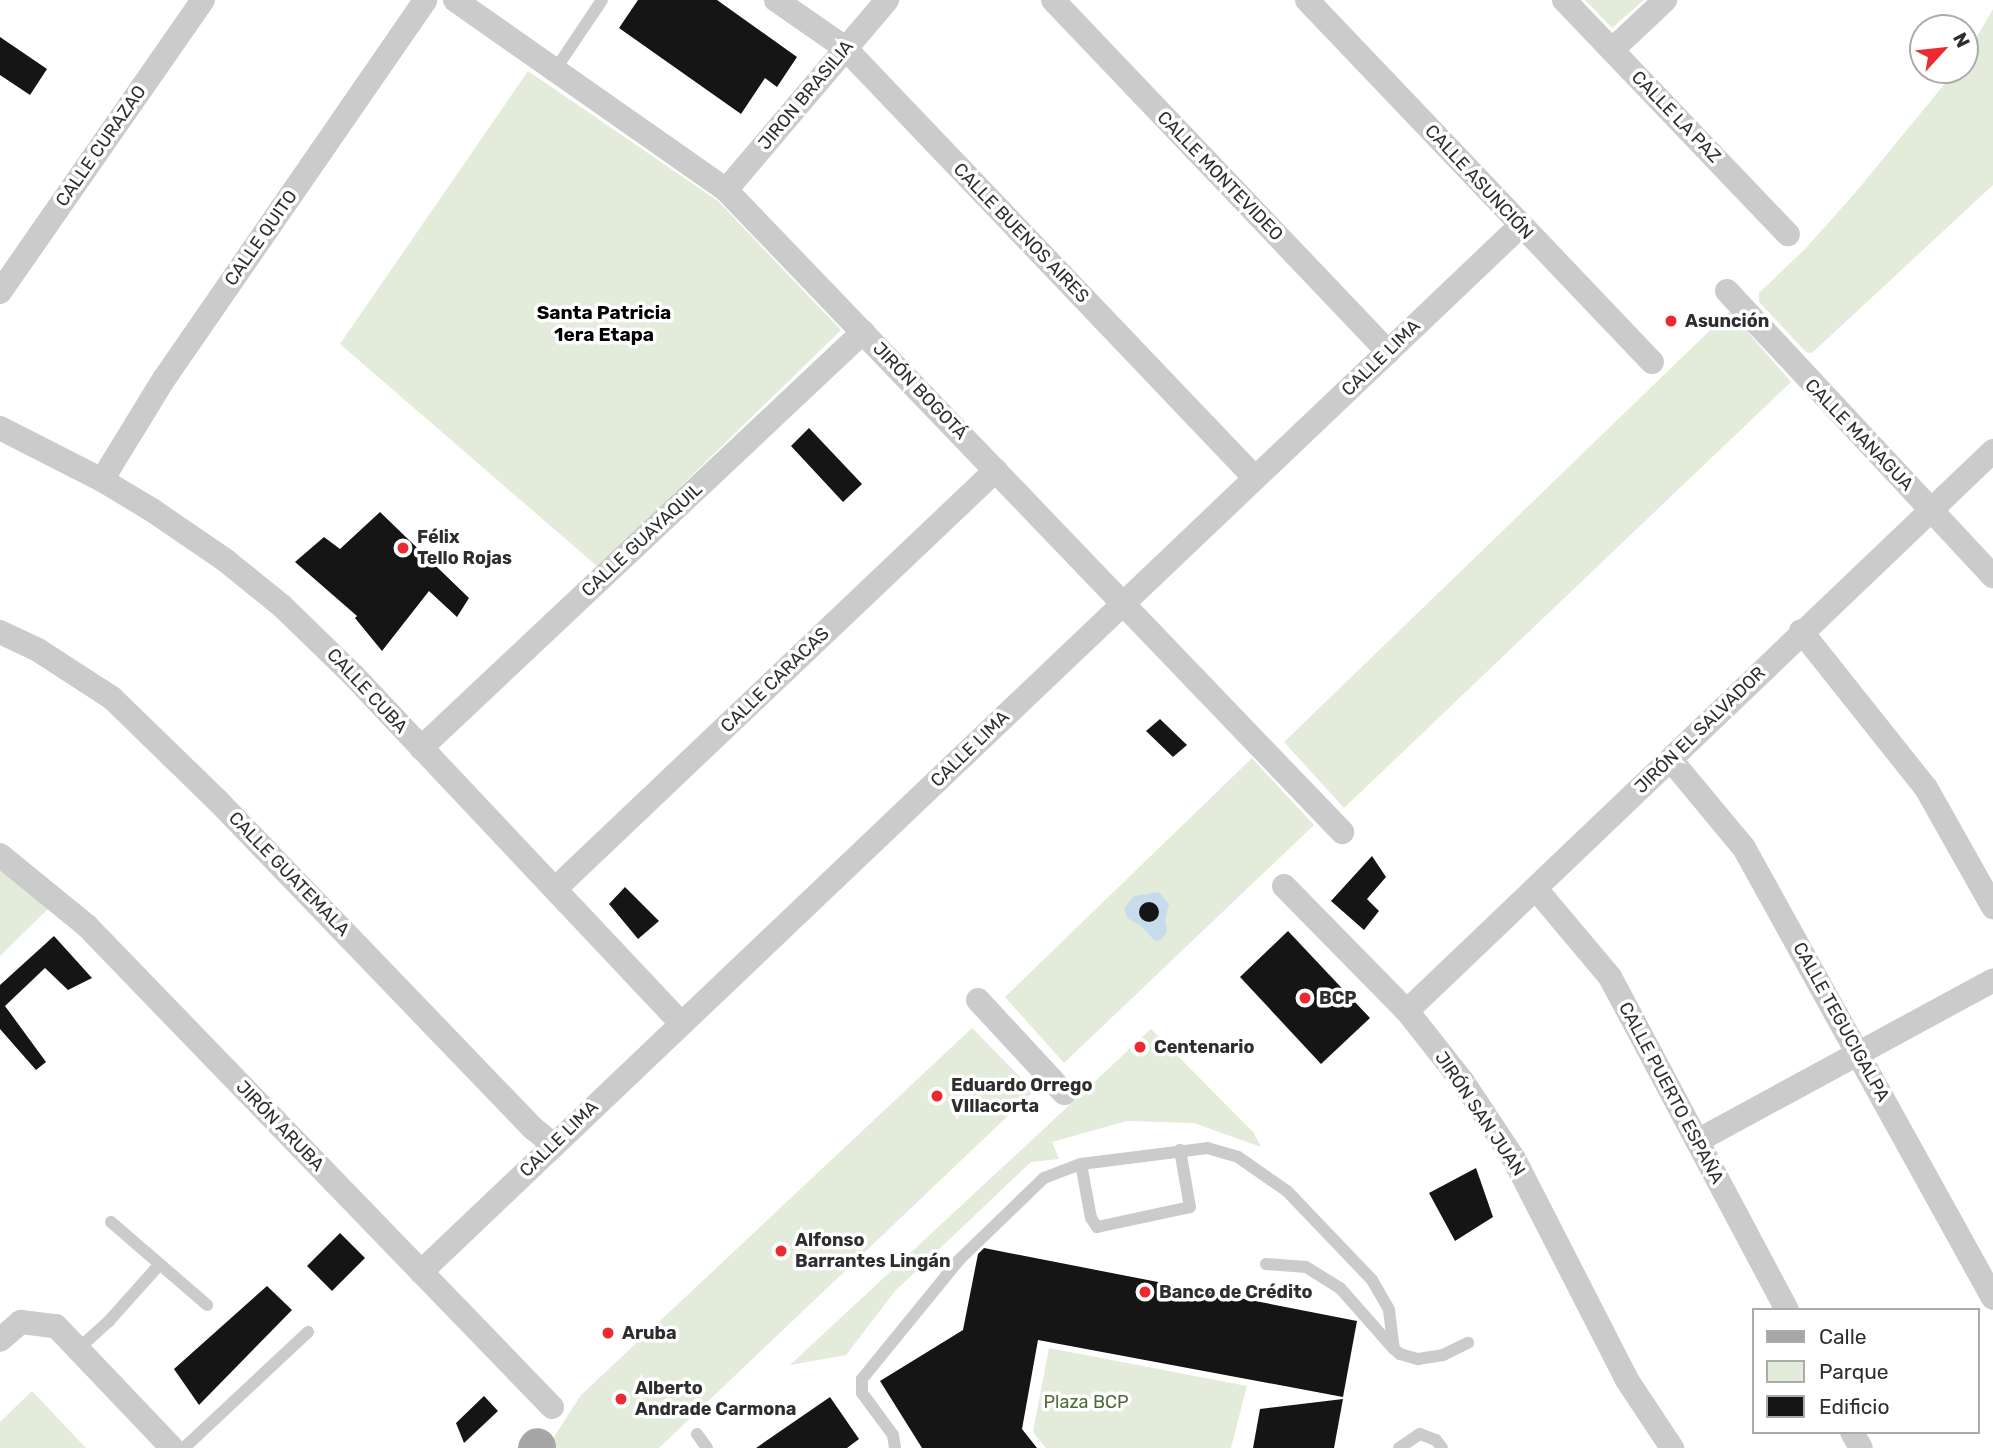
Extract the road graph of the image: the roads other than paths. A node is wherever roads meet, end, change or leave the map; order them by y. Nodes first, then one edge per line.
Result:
1 (203, 0) edge
2 (425, 0) edge
3 (455, 0) edge
4 (602, 0) edge
5 (776, 0) edge
6 (887, 0) edge
7 (1053, 0) edge
8 (1307, 0) edge
9 (1564, 0) edge
10 (1665, 0) edge
11 (845, 48) junction
12 (1612, 50) junction
13 (555, 70) junction
14 (726, 190) junction
15 (1520, 226) junction
16 (1788, 234) dead end
17 (0, 292) edge
18 (1727, 292) dead end
19 (863, 332) junction
20 (1388, 352) junction
21 (1652, 362) dead end
22 (0, 428) edge
23 (1993, 451) edge
24 (996, 470) junction
25 (1255, 478) junction
26 (102, 480) junction
27 (1930, 510) junction
28 (1993, 576) edge
29 (1124, 603) junction
30 (1801, 631) junction
31 (0, 632) edge
32 (421, 748) junction
33 (1671, 760) junction
34 (1342, 832) dead end
35 (0, 855) edge
36 (1284, 886) dead end
37 (1536, 889) junction
38 (555, 890) junction
39 (1993, 907) edge
40 (1993, 980) edge
41 (978, 1000) dead end
42 (1407, 1011) junction
43 (680, 1022) junction
44 (1858, 1054) junction
45 (1064, 1093) dead end
46 (1697, 1141) junction
47 (554, 1145) junction
48 (1180, 1150) junction
49 (1081, 1164) junction
50 (111, 1222) dead end
51 (160, 1264) junction
52 (1266, 1264) dead end
53 (421, 1272) junction
54 (1993, 1297) edge
55 (207, 1305) dead end
56 (1786, 1308) edge
57 (308, 1332) dead end
58 (0, 1340) edge
59 (1468, 1343) dead end
60 (78, 1349) junction
61 (1394, 1349) junction
62 (552, 1407) dead end
63 (697, 1434) dead end
64 (172, 1448) edge
65 (184, 1448) edge
66 (707, 1448) edge
67 (895, 1448) edge
68 (1399, 1448) edge
69 (1442, 1448) edge
70 (1672, 1448) edge

1 - 17 street, CALLE CURAZAO
2 - 26 street, CALLE QUITO
3 - 13 street, JIRÓN BOGOTÁ
4 - 13 lane
5 - 11 street, CALLE BUENOS AIRES
6 - 11 street, JIRON BRASILIA
7 - 20 street, CALLE MONTEVIDEO
8 - 15 street, CALLE ASUNCIÓN
9 - 12 street, CALLE LA PAZ
10 - 12 street
11 - 14 street, JIRON BRASILIA
11 - 25 street, CALLE BUENOS AIRES
12 - 16 street, CALLE LA PAZ
13 - 14 street, JIRÓN BOGOTÁ
14 - 19 street, JIRÓN BOGOTÁ
15 - 20 street, CALLE LIMA
15 - 21 street, CALLE ASUNCIÓN
18 - 27 street, CALLE MANAGUA
19 - 24 street, JIRÓN BOGOTÁ
19 - 32 street, CALLE GUAYAQUIL
20 - 25 street, CALLE LIMA
22 - 26 street, CALLE CUBA
23 - 27 street, JIRÓN EL SALVADOR
24 - 29 street, JIRÓN BOGOTÁ
24 - 38 street, CALLE CARACAS
25 - 29 street, CALLE LIMA
26 - 32 street, CALLE CUBA
27 - 28 street, CALLE MANAGUA
27 - 30 street, JIRÓN EL SALVADOR
29 - 34 street, JIRÓN BOGOTÁ
29 - 43 street, CALLE LIMA
30 - 33 street, JIRÓN EL SALVADOR
30 - 39 street
31 - 47 street, CALLE GUATEMALA
32 - 38 street, CALLE CUBA
33 - 37 street, JIRÓN EL SALVADOR
33 - 44 street, CALLE TEGUCIGALPA
35 - 53 street, JIRÓN ARUBA
36 - 42 street, JIRÓN SAN JUAN
37 - 42 street, JIRÓN EL SALVADOR
37 - 46 street, CALLE PUERTO ESPAÑA
38 - 43 street, CALLE CUBA
40 - 44 street
41 - 45 street
42 - 70 street, JIRÓN SAN JUAN
43 - 47 street, CALLE LIMA
44 - 46 street
44 - 54 street, CALLE TEGUCIGALPA
46 - 56 street, CALLE PUERTO ESPAÑA
47 - 53 street, CALLE LIMA
48 - 49 lane
48 - 49 lane
48 - 61 lane
49 - 67 lane
50 - 51 lane
51 - 55 lane
51 - 60 lane
52 - 61 lane
53 - 62 street, JIRÓN ARUBA
57 - 65 lane
58 - 60 street
59 - 61 lane
60 - 64 street
63 - 66 lane
68 - 69 lane

